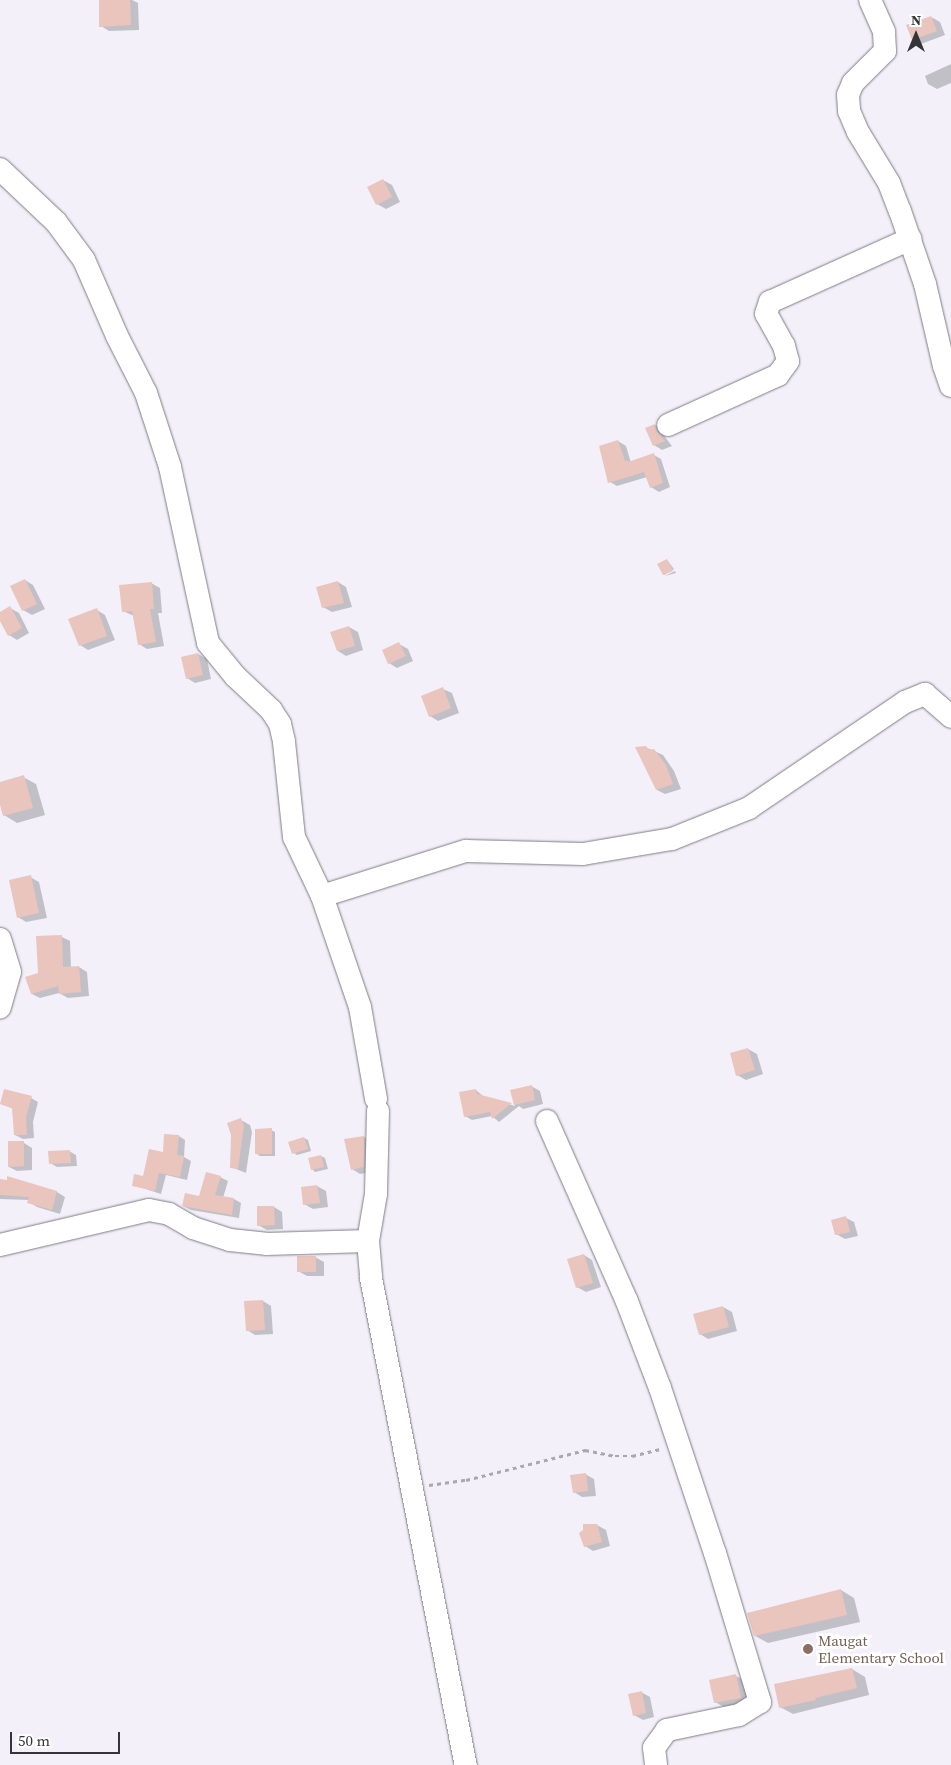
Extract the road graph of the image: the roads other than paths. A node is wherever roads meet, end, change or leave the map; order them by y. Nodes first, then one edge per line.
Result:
1 (870, 0) edge
2 (0, 170) edge
3 (910, 239) junction
4 (951, 386) edge
5 (668, 426) dead end
6 (951, 717) edge
7 (322, 896) junction
8 (0, 939) edge
9 (0, 1008) edge
10 (547, 1121) dead end
11 (368, 1241) junction
12 (0, 1245) edge
13 (466, 1765) edge
14 (656, 1765) edge

1 - 3 street
2 - 7 street
3 - 4 street
3 - 5 street
6 - 7 street
7 - 11 street
8 - 9 street
10 - 14 street
11 - 12 street
11 - 13 street

